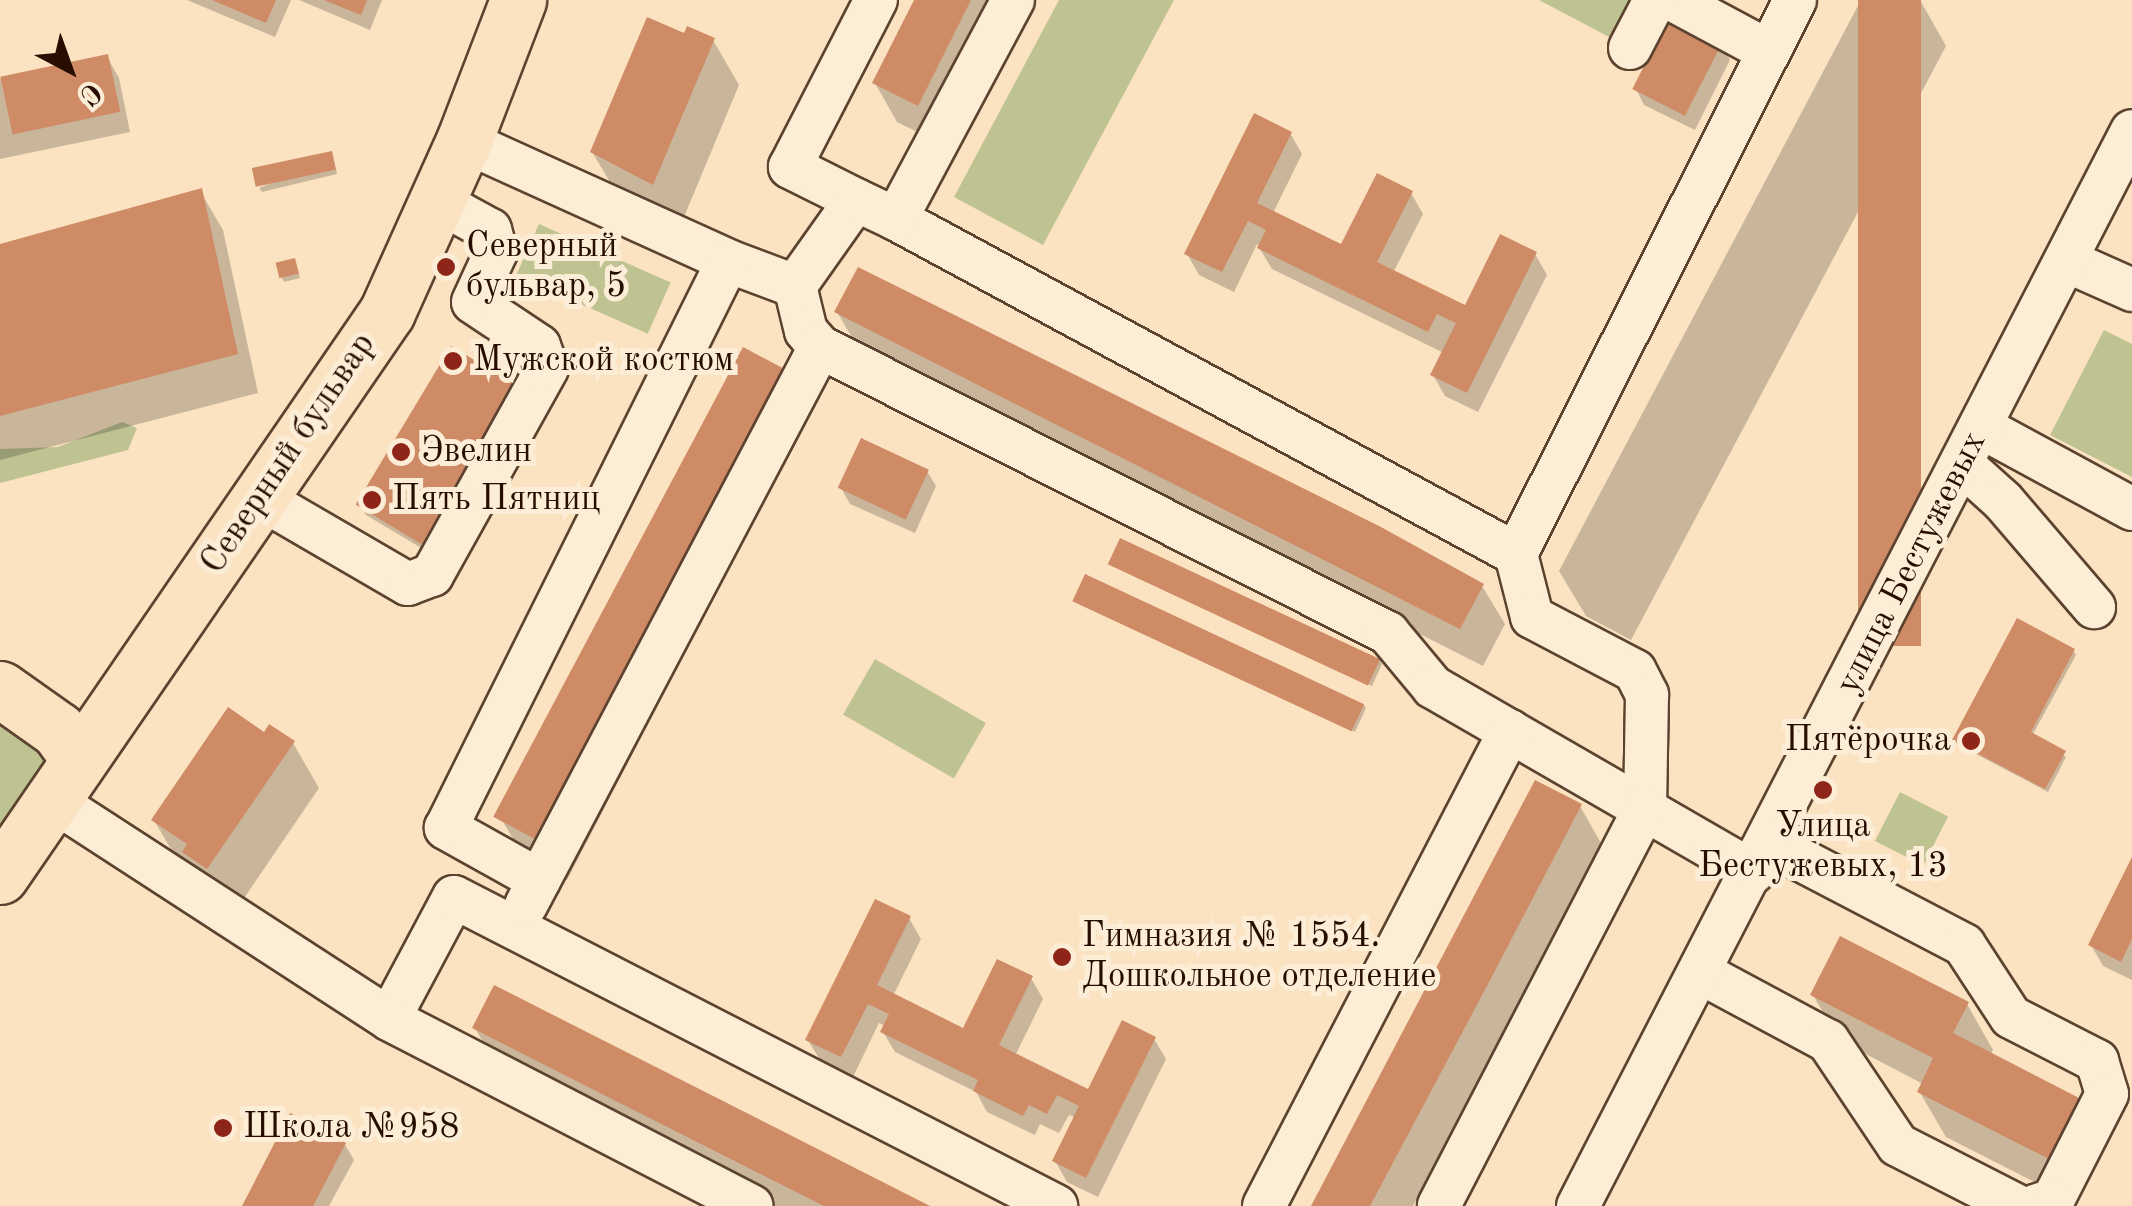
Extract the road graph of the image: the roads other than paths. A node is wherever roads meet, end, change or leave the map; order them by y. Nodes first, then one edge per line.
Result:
1 (518, 0) edge
2 (876, 0) edge
3 (1013, 0) edge
4 (1655, 0) edge
5 (1673, 0) edge
6 (1794, 0) edge
7 (1630, 48) dead end
8 (1768, 51) junction
9 (2132, 131) edge
10 (464, 141) junction
11 (856, 200) junction
12 (436, 201) junction
13 (896, 220) junction
14 (2066, 260) junction
15 (728, 261) junction
16 (795, 286) junction
17 (2132, 290) edge
18 (820, 347) junction
19 (1972, 446) junction
20 (260, 498) junction
21 (2132, 508) edge
22 (1516, 554) junction
23 (2094, 607) dead end
24 (0, 689) edge
25 (1510, 731) junction
26 (65, 780) junction
27 (1645, 808) junction
28 (1761, 858) junction
29 (0, 876) edge
30 (540, 880) junction
31 (514, 928) junction
32 (1701, 973) junction
33 (390, 1019) junction
34 (752, 1206) edge
35 (1056, 1206) edge
36 (1264, 1206) edge
37 (1439, 1206) edge
38 (1578, 1206) edge
39 (2017, 1206) edge
40 (2035, 1206) edge

1 - 10 main road, Северный бульвар
2 - 11 street
3 - 13 street
4 - 7 street
5 - 8 street
6 - 8 street
8 - 22 street
9 - 14 street, улица Бестужевых
10 - 12 main road, Северный бульвар
10 - 15 street
11 - 13 street
11 - 16 street
12 - 20 main road, Северный бульвар
12 - 20 street
13 - 22 street
14 - 17 street
14 - 19 street, улица Бестужевых
15 - 16 street
15 - 30 street
16 - 18 street
18 - 25 street
18 - 30 street
19 - 21 street
19 - 23 street
19 - 28 street, улица Бестужевых
20 - 26 main road, Северный бульвар
22 - 27 street
24 - 26 main road
25 - 27 street
25 - 36 street
26 - 29 main road, Северный бульвар
26 - 33 street
27 - 28 street
27 - 37 street
28 - 32 street, улица Бестужевых
28 - 40 street
30 - 31 street
31 - 33 street
31 - 35 street
32 - 38 street, улица Бестужевых
32 - 39 street
33 - 34 street

